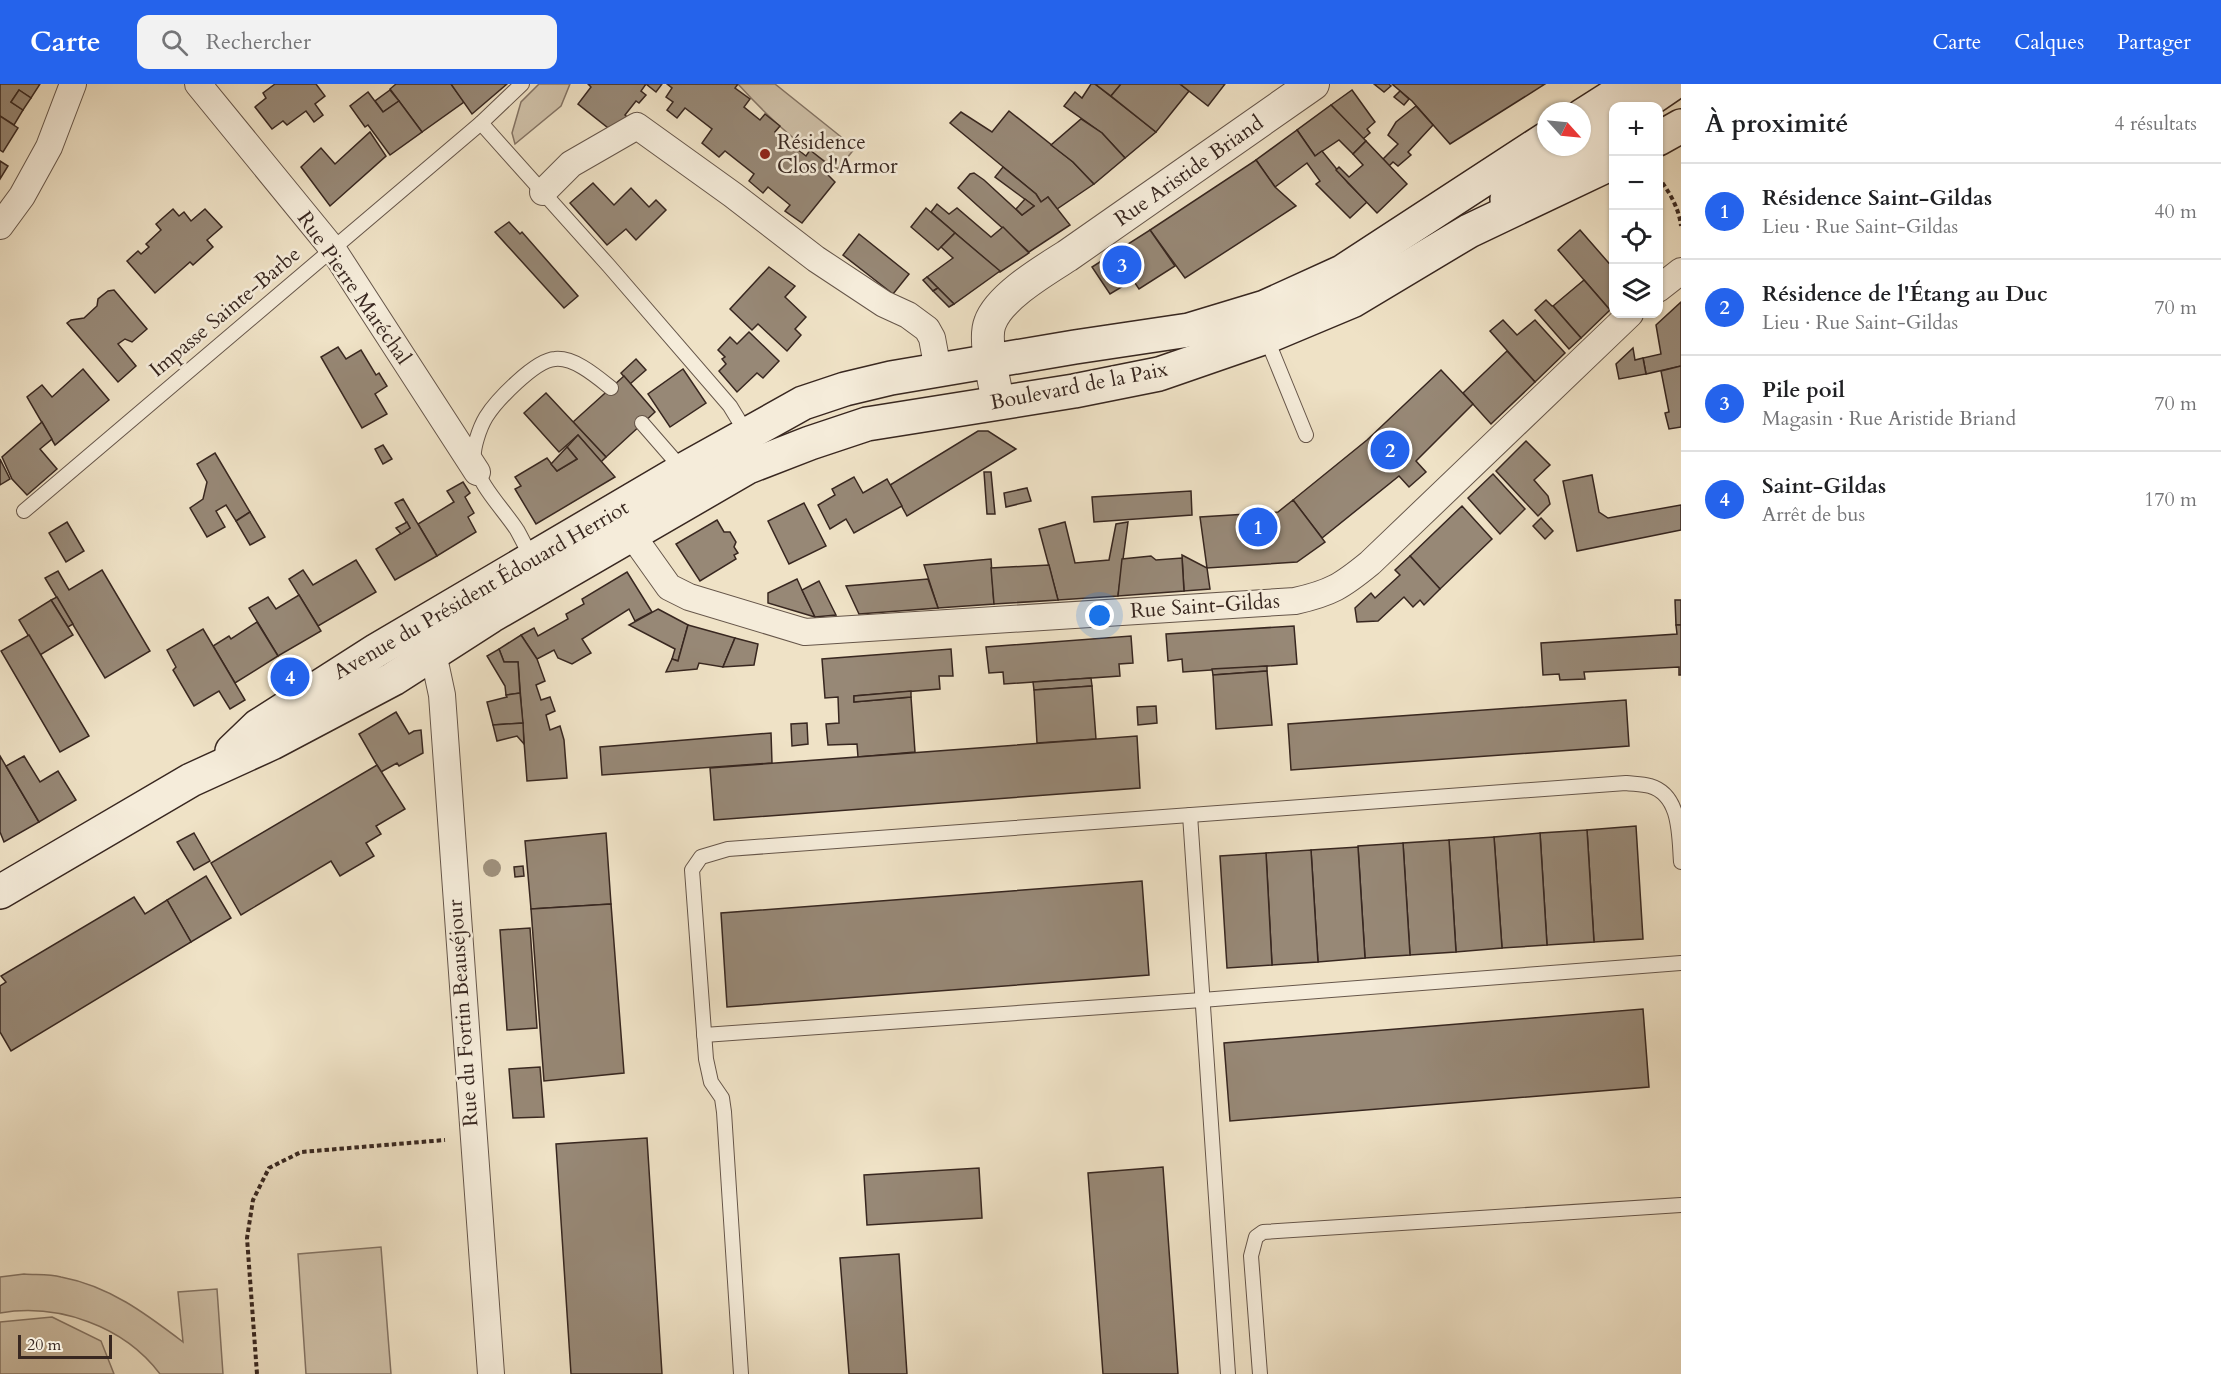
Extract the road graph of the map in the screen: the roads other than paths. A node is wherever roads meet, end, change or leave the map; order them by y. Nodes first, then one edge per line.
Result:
1 (73, 84) edge
2 (198, 84) edge
3 (522, 84) edge
4 (1313, 84) edge
5 (1632, 84) edge
6 (1672, 84) edge
7 (1646, 102) edge
8 (1591, 110) edge
9 (481, 123) junction
10 (1609, 128) edge
11 (1591, 140) edge
12 (1537, 145) edge
13 (1566, 156) edge
14 (1609, 164) edge
15 (543, 192) junction
16 (0, 226) edge
17 (1469, 231) junction
18 (332, 249) junction
19 (1681, 271) edge
20 (1663, 286) edge
21 (1626, 318) edge
22 (1266, 337) junction
23 (992, 362) junction
24 (938, 370) junction
25 (611, 388) dead end
26 (998, 402) junction
27 (642, 423) dead end
28 (747, 434) junction
29 (1306, 435) dead end
30 (477, 472) junction
31 (675, 476) junction
32 (24, 511) dead end
33 (624, 523) junction
34 (532, 568) junction
35 (478, 607) junction
36 (428, 647) junction
37 (214, 769) junction
38 (1190, 815) junction
39 (1681, 862) edge
40 (0, 892) edge
41 (1681, 963) edge
42 (1202, 1000) junction
43 (704, 1035) junction
44 (1681, 1205) edge
45 (491, 1374) edge
46 (741, 1374) edge
47 (1228, 1374) edge
48 (1260, 1374) edge

1 - 16 street
2 - 18 street, Rue Pierre Maréchal
3 - 9 lane, Impasse Sainte-Barbe
4 - 23 street, Rue Aristide Briand
5 - 8 main road
6 - 7 main road
9 - 15 lane
9 - 18 lane, Impasse Sainte-Barbe
10 - 11 main road
12 - 23 main road, Boulevard de la Paix
13 - 17 main road
14 - 17 main road, Boulevard de la Paix
15 - 24 street
15 - 28 lane
17 - 22 main road, Boulevard de la Paix
18 - 30 street, Rue Pierre Maréchal
18 - 32 lane, Impasse Sainte-Barbe
19 - 20 street
21 - 33 street, Rue Saint-Gildas
22 - 26 main road, Boulevard de la Paix
22 - 29 lane
23 - 24 main road, Boulevard de la Paix
23 - 26 street, Rue Aristide Briand
24 - 28 main road, Boulevard de la Paix
25 - 30 lane
26 - 33 main road, Boulevard de la Paix
27 - 31 lane
28 - 31 main road, Boulevard de la Paix
30 - 34 lane
31 - 33 main road, Avenue du Président Édouard Herriot
33 - 34 main road, Avenue du Président Édouard Herriot
33 - 35 main road, Avenue du Président Édouard Herriot
34 - 35 main road, Avenue du Président Édouard Herriot
35 - 36 main road, Avenue du Président Édouard Herriot
35 - 37 main road, Avenue du Président Édouard Herriot
36 - 37 main road, Avenue du Président Édouard Herriot
36 - 45 street, Rue du Fortin Beauséjour
37 - 40 main road, Avenue du Président Édouard Herriot
38 - 39 lane
38 - 42 lane
38 - 43 lane
41 - 42 lane
42 - 43 lane
42 - 47 lane
43 - 46 lane
44 - 48 lane

